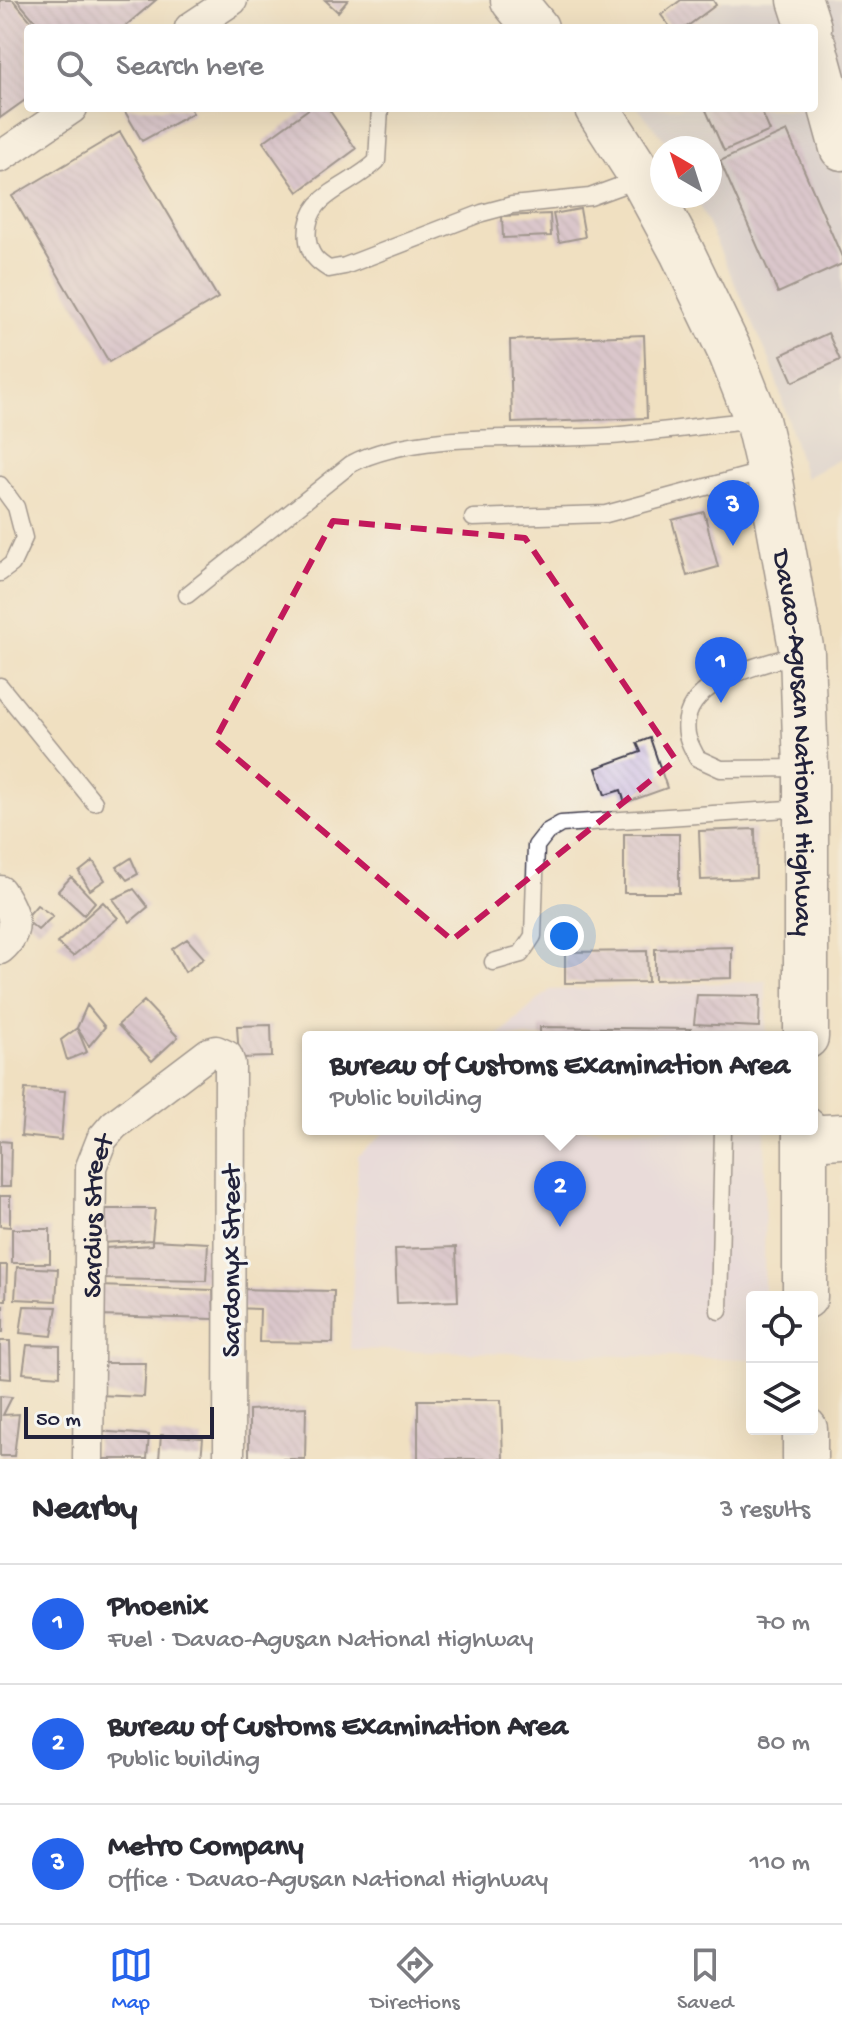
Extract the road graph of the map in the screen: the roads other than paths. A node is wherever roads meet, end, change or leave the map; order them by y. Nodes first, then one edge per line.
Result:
1 (232, 0) edge
2 (513, 0) edge
3 (800, 0) edge
4 (196, 24) edge
5 (533, 24) edge
6 (808, 24) edge
7 (818, 61) edge
8 (66, 112) edge
9 (380, 112) edge
10 (600, 112) edge
11 (842, 148) edge
12 (0, 157) edge
13 (642, 178) junction
14 (757, 420) junction
15 (769, 470) junction
16 (0, 485) edge
17 (473, 518) dead end
18 (0, 573) edge
19 (187, 595) dead end
20 (802, 653) junction
21 (0, 686) edge
22 (806, 788) junction
23 (94, 802) dead end
24 (0, 891) edge
25 (0, 949) edge
26 (493, 962) dead end
27 (806, 1031) edge
28 (230, 1064) joint
29 (723, 1135) edge
30 (817, 1135) edge
31 (805, 1291) edge
32 (719, 1311) dead end
33 (805, 1435) edge
34 (88, 1459) edge
35 (229, 1459) edge
36 (805, 1459) edge

1 - 4 street
2 - 5 main road
3 - 6 main road
7 - 11 main road
8 - 12 street
9 - 13 lane
10 - 13 main road, Davao-Agusan National Highway
13 - 14 main road, Davao-Agusan National Highway
14 - 15 main road, Davao-Agusan National Highway
14 - 19 lane
15 - 17 lane
15 - 20 main road, Davao-Agusan National Highway
16 - 18 lane
20 - 22 main road, Davao-Agusan National Highway
20 - 22 lane
21 - 23 lane
22 - 26 lane
22 - 27 main road, Davao-Agusan National Highway
24 - 25 street
28 - 34 street, Sardius Street
28 - 35 street, Sardonyx Street
29 - 32 lane
30 - 31 main road
33 - 36 main road

